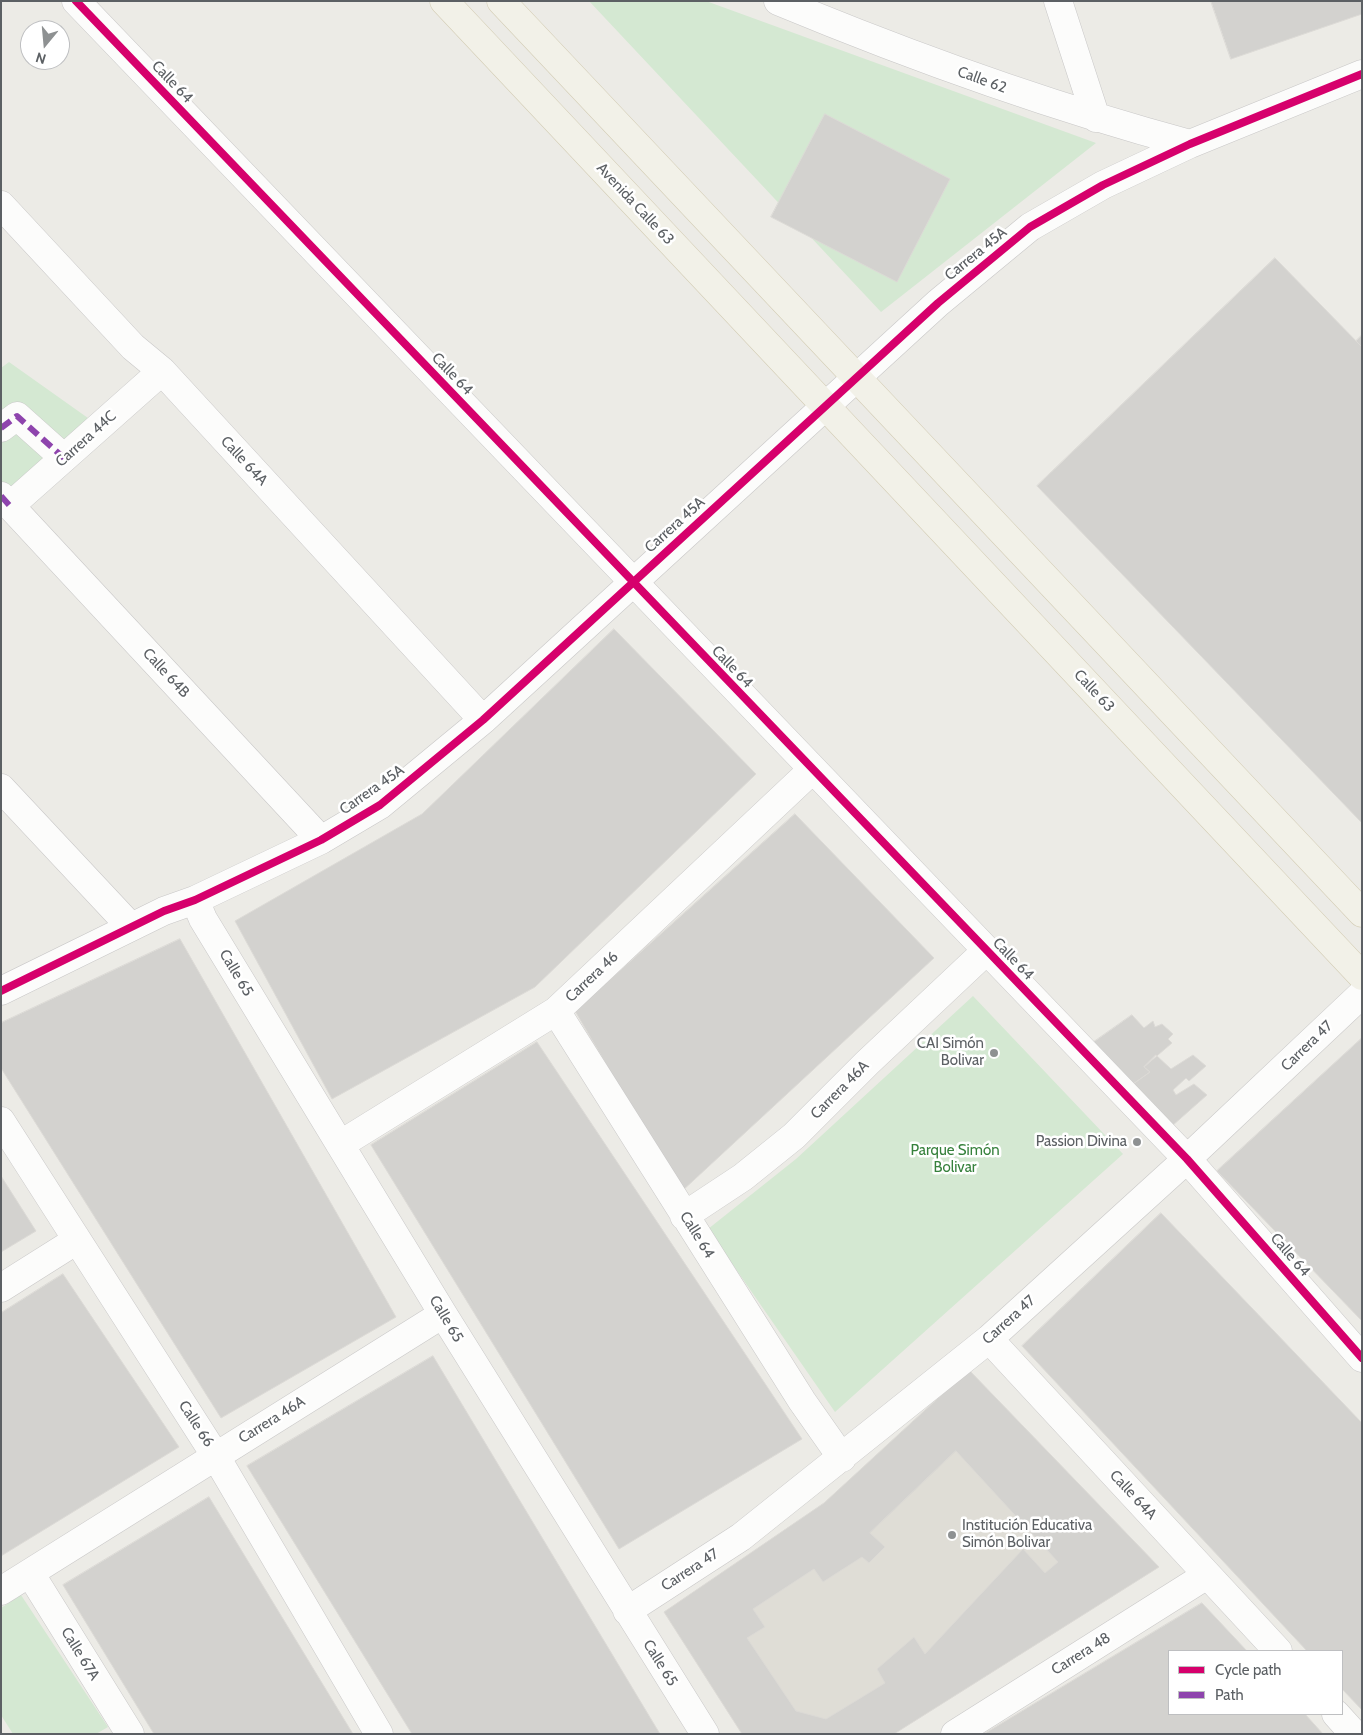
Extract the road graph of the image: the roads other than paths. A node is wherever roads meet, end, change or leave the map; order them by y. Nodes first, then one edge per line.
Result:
1 (76, 1) edge
2 (444, 1) edge
3 (501, 1) edge
4 (778, 1) edge
5 (1058, 1) edge
6 (1362, 74) edge
7 (1096, 118) junction
8 (1190, 144) junction
9 (1, 205) edge
10 (162, 371) junction
11 (856, 378) junction
12 (825, 406) junction
13 (1, 428) edge
14 (64, 458) junction
15 (6, 501) edge
16 (633, 582) junction
17 (483, 720) junction
18 (812, 770) junction
19 (1, 788) edge
20 (321, 840) junction
21 (195, 900) junction
22 (1362, 913) edge
23 (131, 927) junction
24 (986, 951) junction
25 (1362, 976) edge
26 (1, 991) edge
27 (1362, 994) edge
28 (556, 1011) junction
29 (1, 1121) edge
30 (341, 1144) junction
31 (1187, 1159) junction
32 (684, 1216) junction
33 (77, 1240) junction
34 (1, 1288) edge
35 (443, 1314) junction
36 (989, 1339) junction
37 (1362, 1358) edge
38 (215, 1455) junction
39 (842, 1458) junction
40 (30, 1573) junction
41 (1207, 1575) junction
42 (1, 1592) edge
43 (627, 1611) junction
44 (1277, 1650) edge
45 (1337, 1715) edge
46 (130, 1734) edge
47 (379, 1734) edge
48 (704, 1734) edge
49 (955, 1734) edge
50 (1354, 1734) edge

1 - 16 street, Calle 64
2 - 12 main road, Avenida Calle 63
3 - 11 main road
4 - 7 street, Calle 62
5 - 7 street
6 - 8 street, Carrera 45A
7 - 8 street, Calle 62
8 - 11 street, Carrera 45A
9 - 10 street, Calle 64A
10 - 14 street, Carrera 44C
10 - 17 street, Calle 64A
11 - 12 street, Carrera 45A
11 - 22 main road
12 - 16 street, Carrera 45A
12 - 25 main road, Calle 63
13 - 14 street
14 - 15 street, Carrera 44C
15 - 20 street, Calle 64B
16 - 17 street, Carrera 45A
16 - 18 street, Calle 64
17 - 20 street, Carrera 45A
18 - 24 street, Calle 64
18 - 28 street, Carrera 46
19 - 23 street
20 - 21 street, Carrera 45A
21 - 23 street, Carrera 45A
21 - 30 street, Calle 65
23 - 26 street, Carrera 45A
24 - 31 street, Calle 64
24 - 32 street, Carrera 46A
27 - 31 street, Carrera 47
28 - 30 street, Carrera 46
28 - 32 street, Calle 64
29 - 33 street, Calle 66
30 - 35 street, Calle 65
31 - 36 street, Carrera 47
31 - 37 street, Calle 64
32 - 39 street, Calle 64
33 - 34 street
33 - 38 street, Calle 66
35 - 38 street, Carrera 46A
35 - 43 street, Calle 65
36 - 39 street, Carrera 47
36 - 41 street, Calle 64A
38 - 40 street, Carrera 46A
38 - 47 street, Calle 66
39 - 43 street, Carrera 47
40 - 42 street, Carrera 46A
40 - 46 street, Calle 67A
41 - 44 street, Calle 64A
41 - 49 street, Carrera 48
43 - 48 street, Calle 65
45 - 50 street

